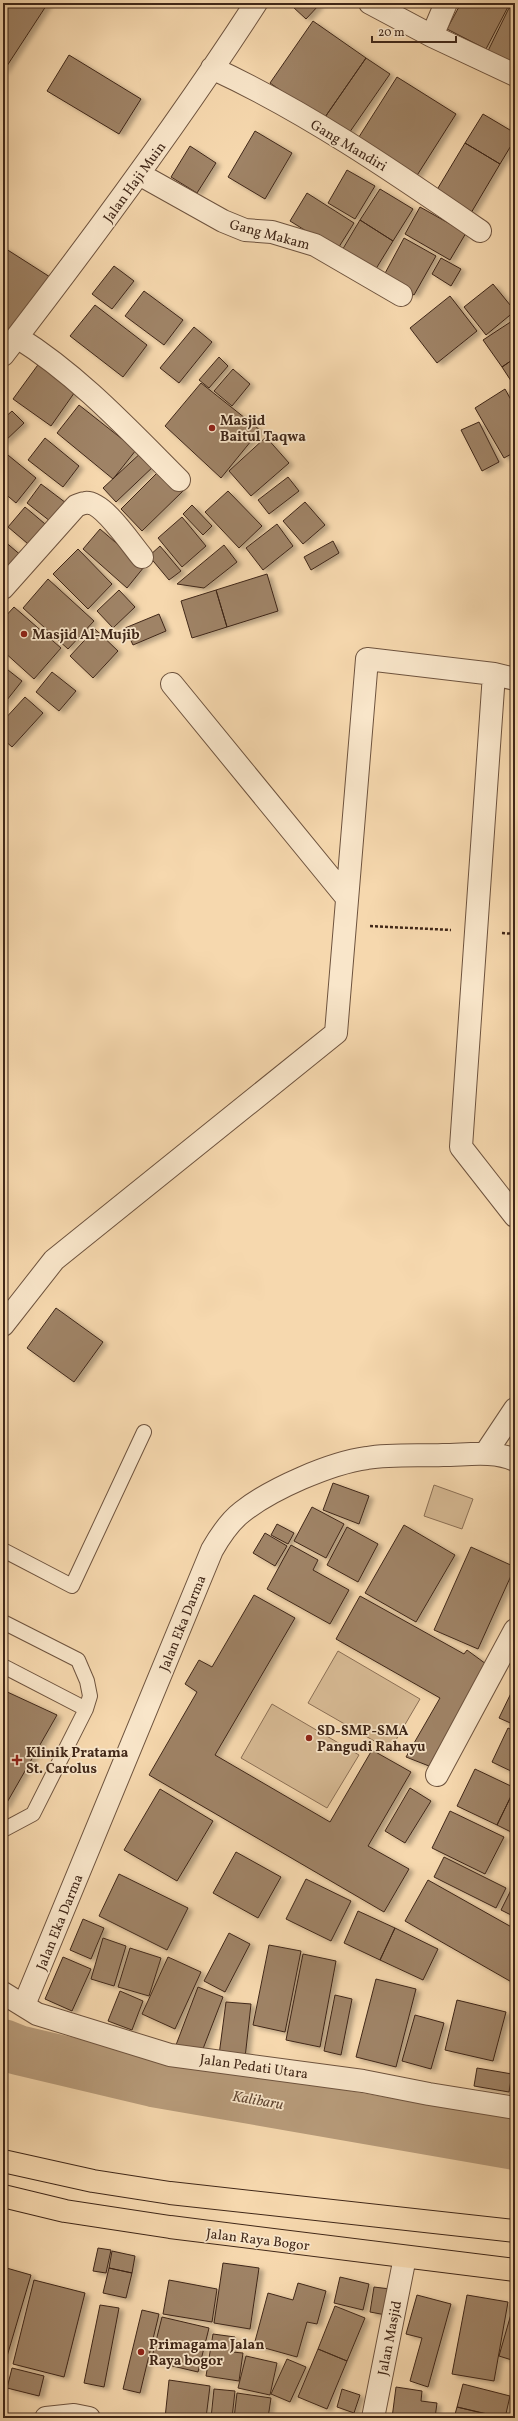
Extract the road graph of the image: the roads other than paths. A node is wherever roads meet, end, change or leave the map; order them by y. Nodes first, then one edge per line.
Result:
1 (256, 3) edge
2 (370, 3) edge
3 (446, 3) edge
4 (432, 36) junction
5 (212, 68) junction
6 (515, 75) edge
7 (139, 174) junction
8 (480, 231) dead end
9 (401, 295) dead end
10 (17, 337) junction
11 (3, 355) edge
12 (179, 480) dead end
13 (142, 557) dead end
14 (3, 588) edge
15 (494, 674) junction
16 (515, 679) edge
17 (172, 684) dead end
18 (347, 898) junction
19 (515, 1216) edge
20 (3, 1325) edge
21 (515, 1409) edge
22 (144, 1432) dead end
23 (485, 1454) junction
24 (515, 1460) edge
25 (3, 1550) edge
26 (3, 1622) edge
27 (515, 1630) edge
28 (3, 1666) edge
29 (86, 1709) junction
30 (436, 1775) dead end
31 (3, 1830) edge
32 (3, 1993) edge
33 (24, 2005) junction
34 (515, 2108) edge
35 (3, 2161) edge
36 (3, 2196) edge
37 (515, 2231) edge
38 (405, 2257) junction
39 (515, 2270) edge
40 (46, 2418) edge
41 (89, 2418) edge
42 (373, 2418) edge

1 - 5 street, Jalan Haji Muin
2 - 4 street
3 - 4 street
4 - 6 street
5 - 7 street, Jalan Haji Muin
5 - 8 street, Gang Mandiri
7 - 9 street, Gang Makam
7 - 10 street, Jalan Haji Muin
10 - 11 street, Jalan Haji Muin
10 - 12 street
13 - 14 street
15 - 16 street
15 - 18 street
15 - 19 street
17 - 18 street
18 - 20 street
21 - 23 street
22 - 25 lane
23 - 24 street, Jalan Eka Darma
23 - 33 street, Jalan Eka Darma
26 - 29 lane
27 - 30 street
28 - 29 lane
29 - 31 lane
32 - 33 street, Jalan Pedati Utara
33 - 34 street, Jalan Pedati Utara
35 - 37 highway
36 - 38 highway, Jalan Raya Bogor
38 - 39 highway, Jalan Raya Bogor
38 - 42 street, Jalan Masjid
40 - 41 street

